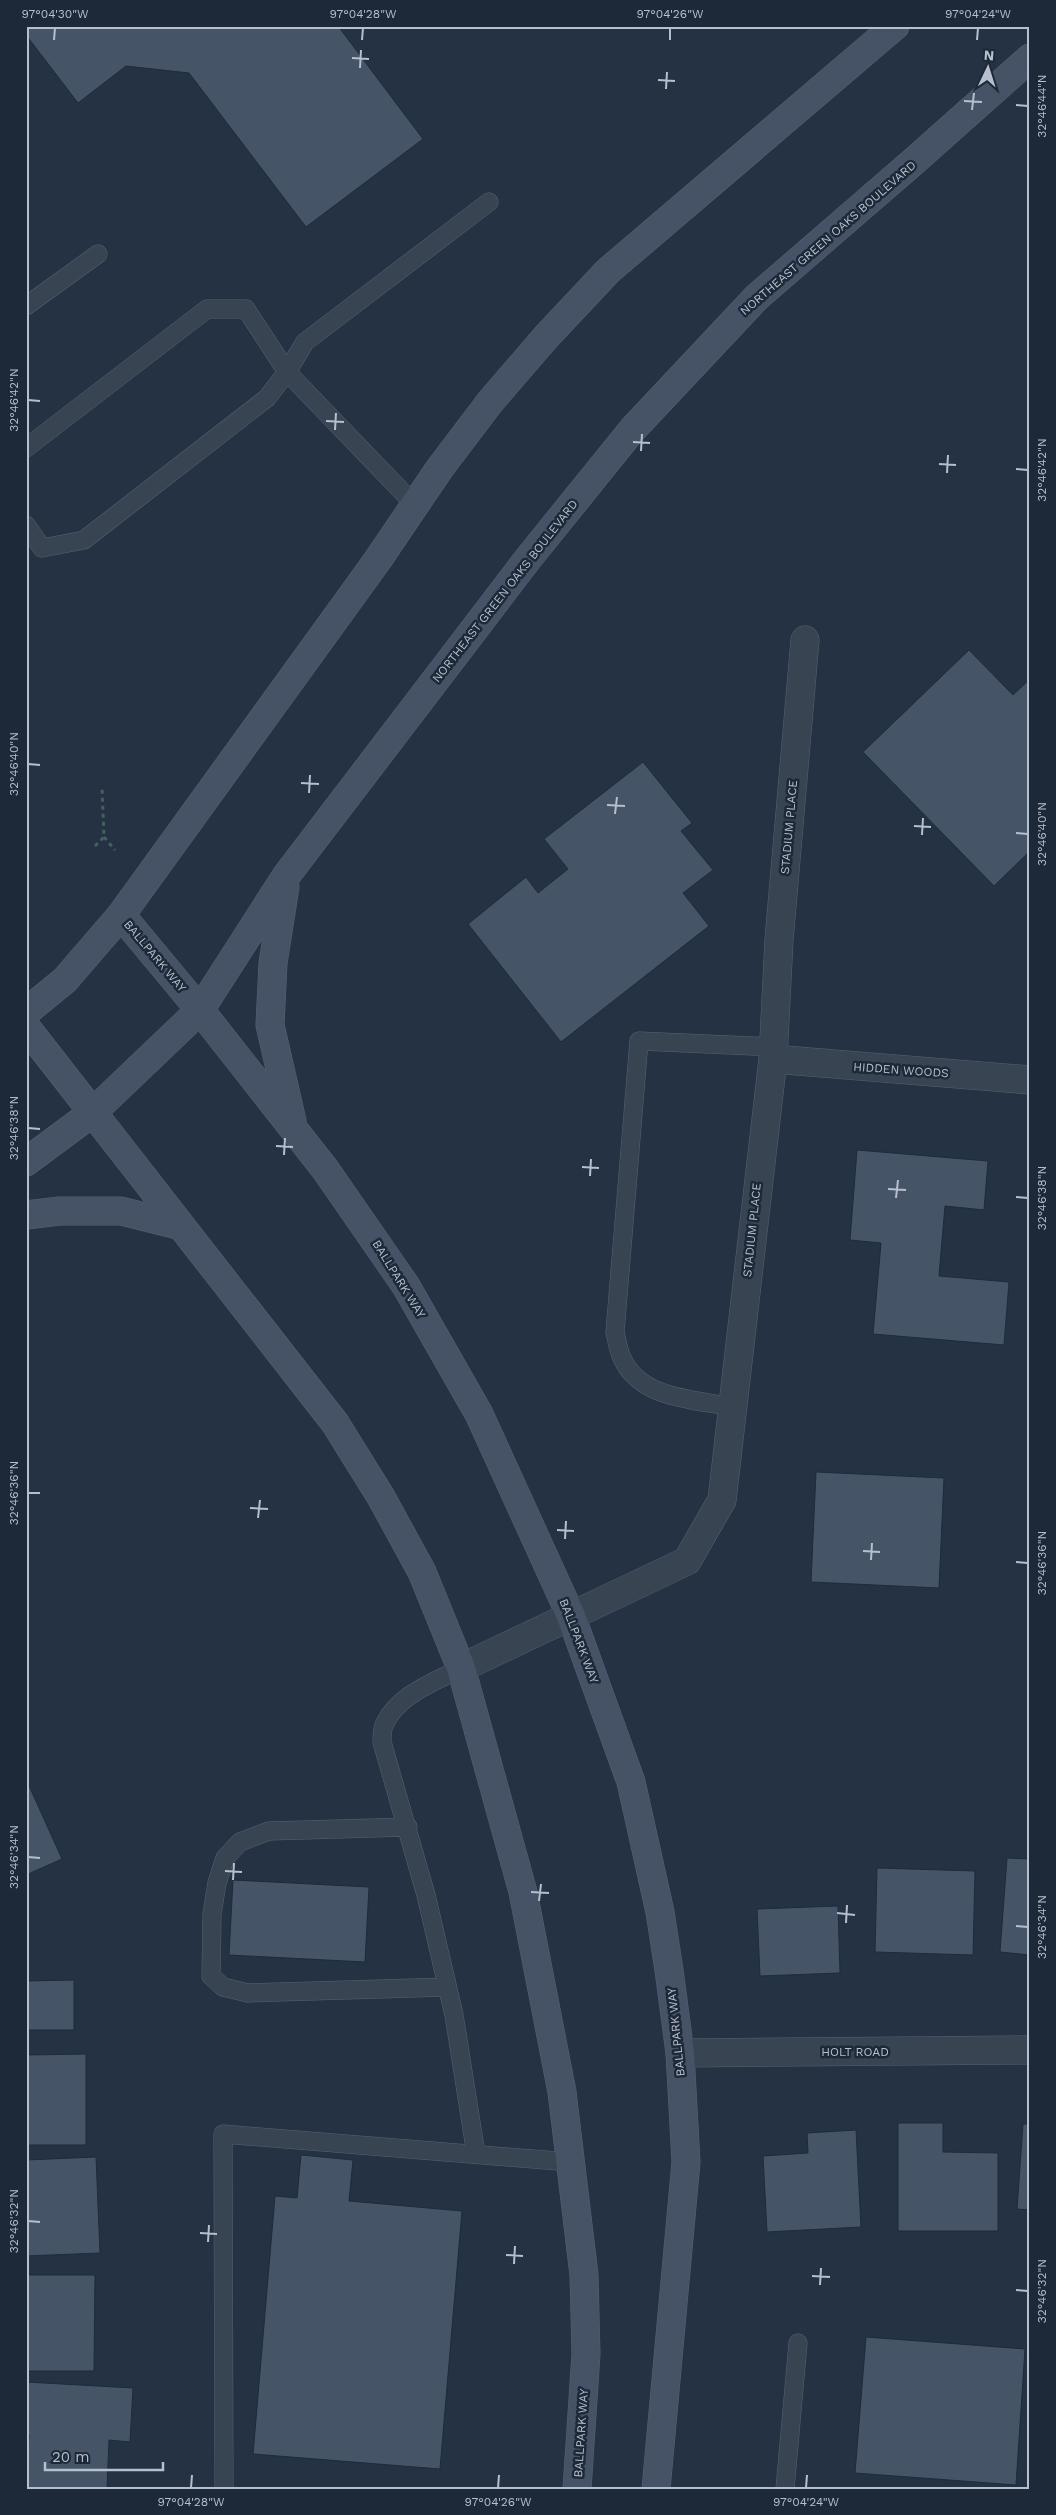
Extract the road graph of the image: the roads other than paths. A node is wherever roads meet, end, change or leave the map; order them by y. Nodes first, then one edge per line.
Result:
1 (895, 26) edge
2 (1030, 58) edge
3 (489, 202) dead end
4 (98, 254) dead end
5 (26, 306) edge
6 (287, 372) junction
7 (26, 448) edge
8 (415, 505) junction
9 (26, 525) edge
10 (805, 640) dead end
11 (286, 876) junction
12 (121, 915) junction
13 (200, 1010) junction
14 (26, 1012) edge
15 (26, 1027) edge
16 (773, 1053) junction
17 (1030, 1080) edge
18 (92, 1113) junction
19 (294, 1129) junction
20 (26, 1162) edge
21 (26, 1215) edge
22 (181, 1226) junction
23 (732, 1407) junction
24 (571, 1616) junction
25 (461, 1668) junction
26 (408, 1827) junction
27 (448, 1987) junction
28 (1030, 2050) edge
29 (680, 2053) junction
30 (476, 2154) junction
31 (570, 2162) junction
32 (798, 2343) dead end
33 (224, 2489) edge
34 (577, 2489) edge
35 (656, 2489) edge
36 (785, 2489) edge

1 - 8 main road
2 - 11 main road, NORTHEAST GREEN OAKS BOULEVARD
3 - 6 lane
4 - 5 lane
6 - 7 lane
6 - 8 lane
6 - 9 lane
8 - 12 main road
10 - 16 street, STADIUM PLACE
11 - 13 main road, NORTHEAST GREEN OAKS BOULEVARD
11 - 19 main road
12 - 13 main road, BALLPARK WAY
12 - 14 main road
13 - 18 main road, NORTHEAST GREEN OAKS BOULEVARD
13 - 19 main road, BALLPARK WAY
15 - 18 main road, BALLPARK WAY
16 - 17 street, HIDDEN WOODS
16 - 23 street, STADIUM PLACE
16 - 23 lane
18 - 20 main road, NORTHEAST GREEN OAKS BOULEVARD
18 - 22 main road, BALLPARK WAY
19 - 24 main road, BALLPARK WAY
21 - 22 main road
22 - 25 main road, BALLPARK WAY
23 - 24 street, STADIUM PLACE
24 - 25 street, STADIUM PLACE
24 - 29 main road, BALLPARK WAY
25 - 26 lane
25 - 31 main road, BALLPARK WAY
26 - 27 lane
26 - 27 lane
27 - 30 lane
28 - 29 street, HOLT ROAD
29 - 35 main road, BALLPARK WAY
30 - 31 lane
30 - 33 lane
31 - 34 main road, BALLPARK WAY
32 - 36 lane

